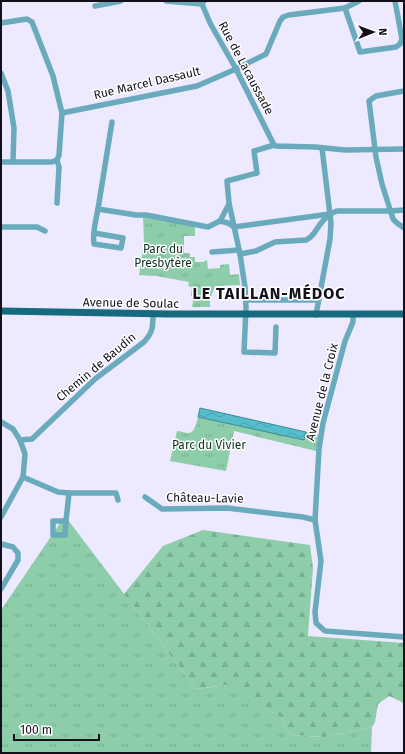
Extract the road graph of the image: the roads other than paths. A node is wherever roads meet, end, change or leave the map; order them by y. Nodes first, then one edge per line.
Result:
1 (121, 1) edge
2 (166, 1) edge
3 (359, 1) edge
4 (395, 1) edge
5 (203, 2) edge
6 (95, 6) dead end
7 (345, 8) junction
8 (1, 23) edge
9 (236, 69) junction
10 (1, 73) edge
11 (404, 91) edge
12 (62, 113) junction
13 (112, 122) dead end
14 (274, 144) junction
15 (322, 148) junction
16 (404, 149) edge
17 (375, 150) junction
18 (57, 160) junction
19 (1, 162) edge
20 (13, 162) junction
21 (57, 203) dead end
22 (230, 203) junction
23 (98, 209) junction
24 (404, 210) edge
25 (390, 211) junction
26 (330, 214) junction
27 (220, 221) junction
28 (1, 227) edge
29 (234, 227) junction
30 (404, 228) edge
31 (45, 231) dead end
32 (94, 233) junction
33 (212, 252) dead end
34 (239, 252) junction
35 (246, 300) junction
36 (318, 300) junction
37 (1, 312) edge
38 (153, 314) junction
39 (246, 314) junction
40 (353, 314) junction
41 (404, 314) edge
42 (316, 315) junction
43 (276, 327) dead end
44 (1, 422) edge
45 (20, 440) junction
46 (23, 477) junction
47 (69, 493) junction
48 (145, 496) dead end
49 (118, 500) dead end
50 (1, 518) edge
51 (315, 520) junction
52 (66, 521) dead end
53 (1, 544) edge
54 (1, 589) edge
55 (404, 637) edge

1 - 6 street
2 - 5 street
3 - 7 street
4 - 7 street
5 - 9 street, Rue de Lacaussade
7 - 9 street, Rue Marcel Dassault
8 - 12 street
9 - 12 street, Rue Marcel Dassault
9 - 14 street, Rue de Lacaussade
10 - 20 street
11 - 17 street
12 - 18 street
13 - 23 street
14 - 15 street
14 - 22 street
15 - 17 street
15 - 26 street
16 - 17 street
17 - 25 street
18 - 20 street
18 - 21 street
19 - 20 street
22 - 27 street
22 - 29 street
23 - 27 street
23 - 32 street
24 - 25 street
25 - 26 street
25 - 30 street
26 - 29 street
26 - 34 street
26 - 36 street
27 - 29 street
28 - 31 street
29 - 34 street
32 - 32 street
33 - 34 street
34 - 35 street
35 - 36 street
35 - 39 street
36 - 42 street
37 - 38 main road, Avenue de Soulac
38 - 39 main road, Avenue de Soulac
38 - 45 street, Chemin de Baudin
39 - 42 main road, Avenue de Soulac
39 - 43 street
40 - 41 main road, Avenue de Soulac
40 - 42 main road, Avenue de Soulac
40 - 51 street, Avenue de la Croix
44 - 45 street
45 - 46 street
46 - 47 street
46 - 50 street
47 - 49 street
47 - 52 street
48 - 51 street, Château-Lavie
51 - 55 street, Avenue de la Croix
53 - 54 street

